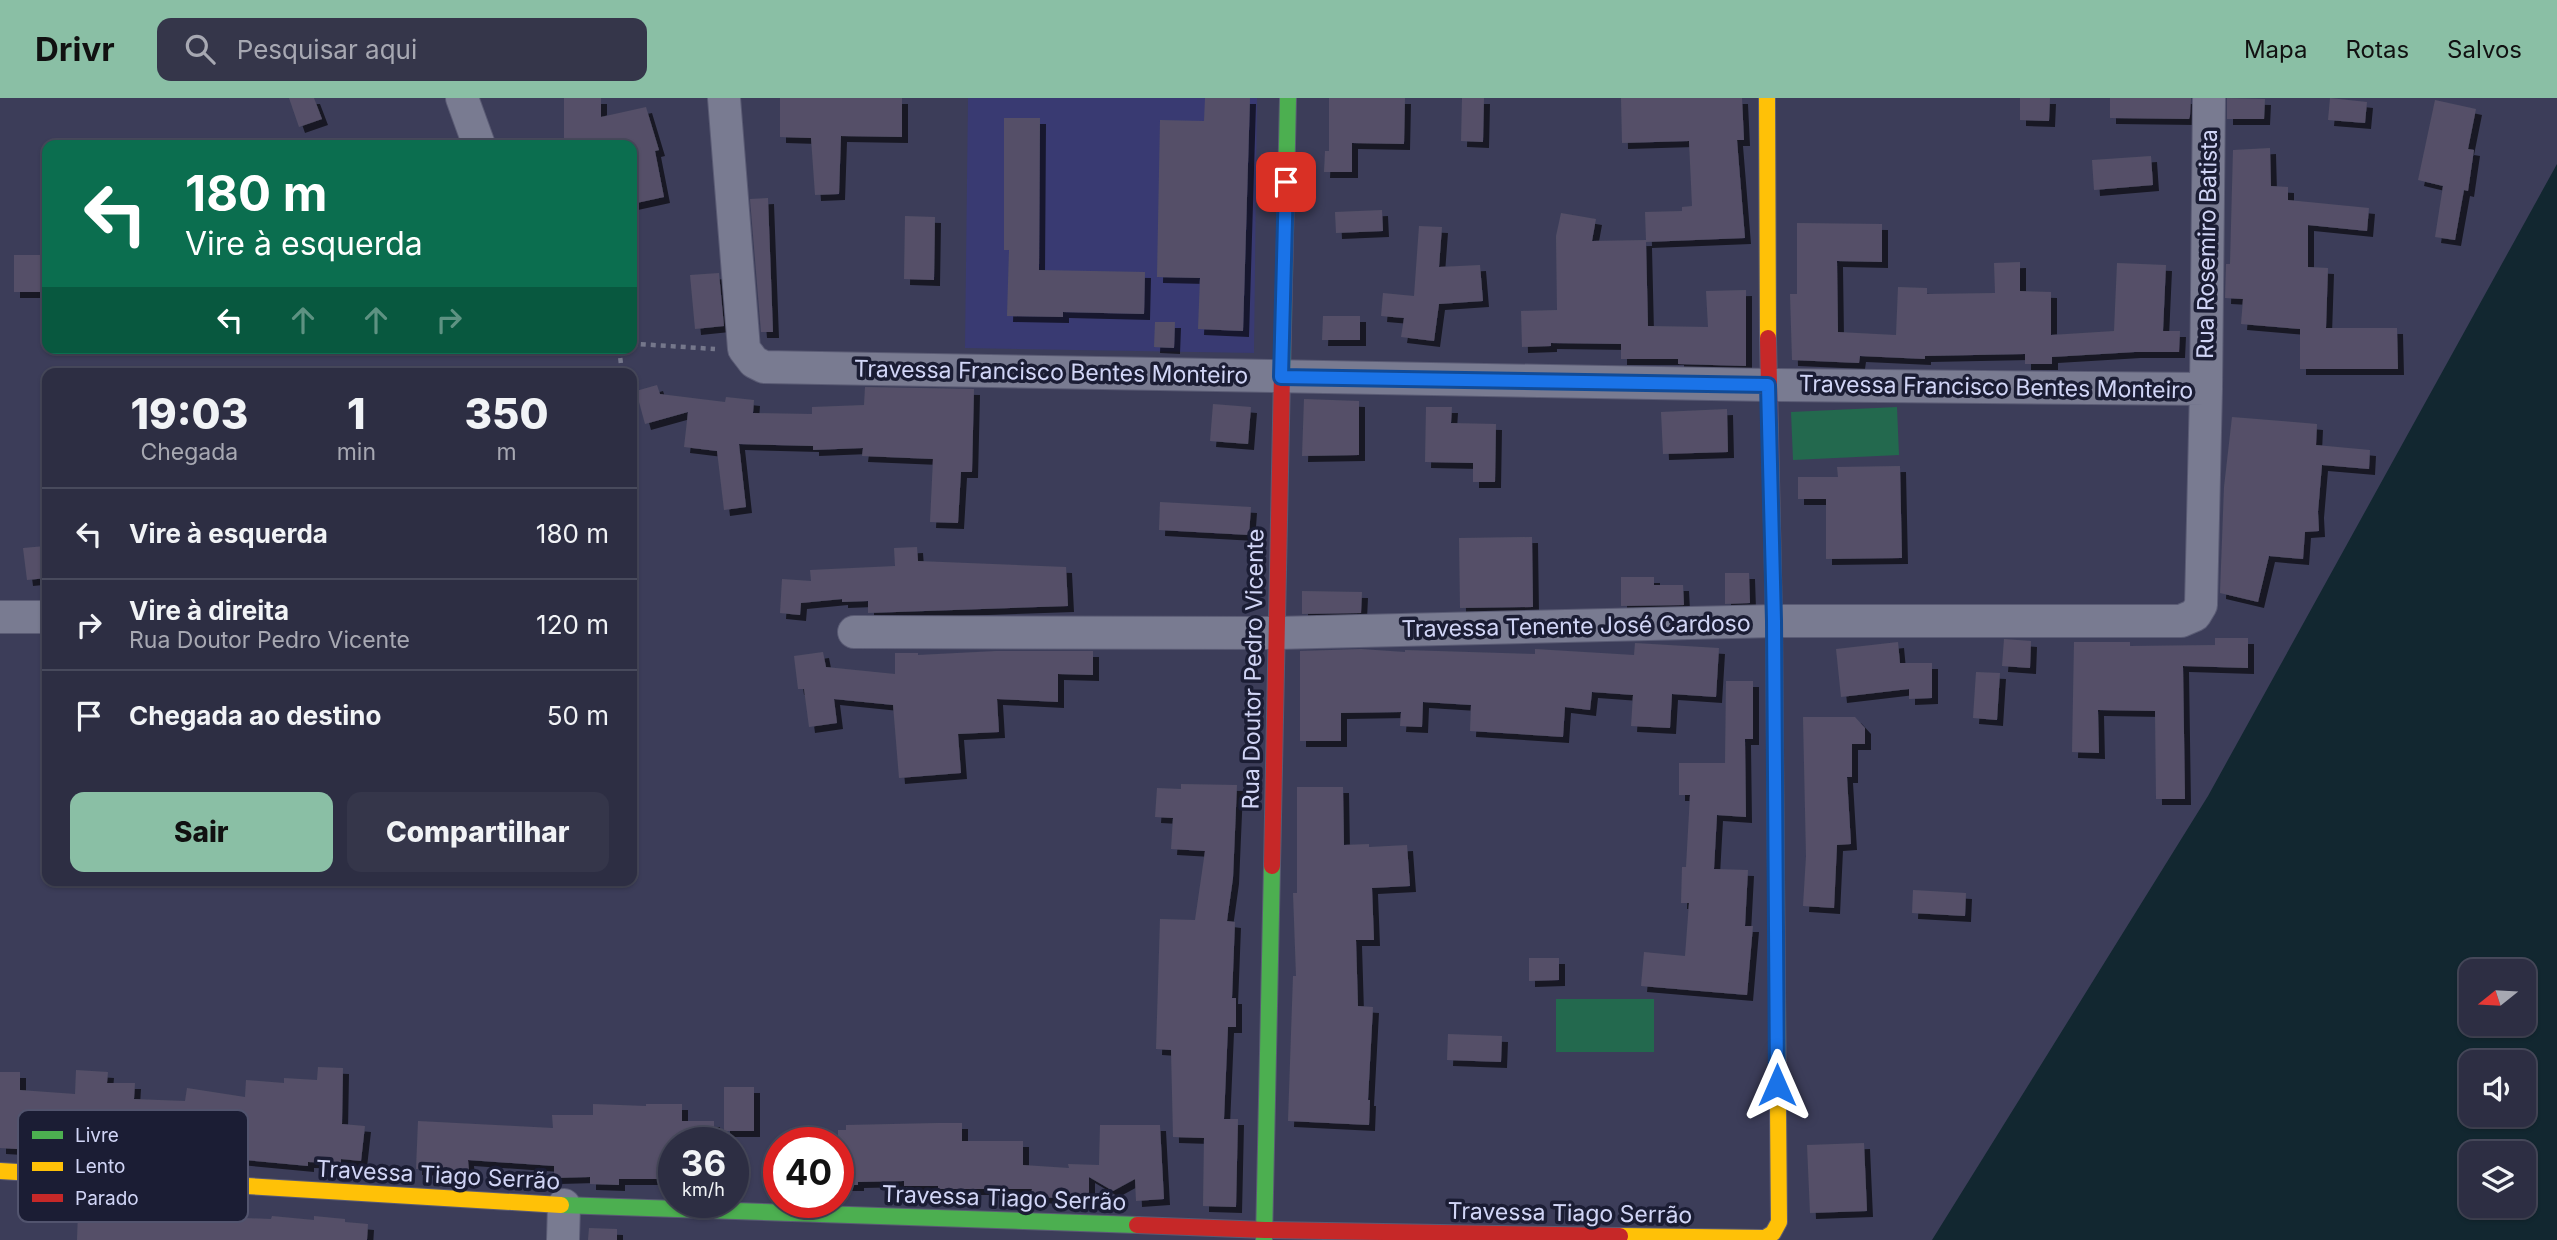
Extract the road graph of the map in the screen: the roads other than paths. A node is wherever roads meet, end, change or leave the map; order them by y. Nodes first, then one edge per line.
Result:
1 (462, 98) edge
2 (724, 98) edge
3 (1288, 98) edge
4 (1767, 98) edge
5 (2209, 98) edge
6 (477, 140) edge
7 (1281, 377) junction
8 (1768, 385) junction
9 (2206, 389) junction
10 (0, 617) edge
11 (42, 617) edge
12 (1774, 621) junction
13 (854, 632) dead end
14 (1276, 634) junction
15 (0, 1171) edge
16 (18, 1172) edge
17 (248, 1186) edge
18 (564, 1205) junction
19 (1264, 1235) edge
20 (1755, 1239) edge
21 (563, 1240) edge

1 - 6 street
2 - 7 street, Travessa Francisco Bentes Monteiro
3 - 7 street, Rua Doutor Pedro Vicente
4 - 8 street
5 - 9 street, Rua Rosemiro Batista
7 - 8 street, Travessa Francisco Bentes Monteiro
7 - 14 street, Rua Doutor Pedro Vicente
8 - 9 street, Travessa Francisco Bentes Monteiro
8 - 12 street
9 - 12 street, Travessa Tenente José Cardoso
10 - 11 street
12 - 14 street, Travessa Tenente José Cardoso
12 - 20 street
13 - 14 street, Travessa Tenente José Cardoso
14 - 19 street, Rua Doutor Pedro Vicente
15 - 16 street, Travessa Tiago Serrão
17 - 18 street, Travessa Tiago Serrão
18 - 19 street, Travessa Tiago Serrão
18 - 21 street
19 - 20 street, Travessa Tiago Serrão

